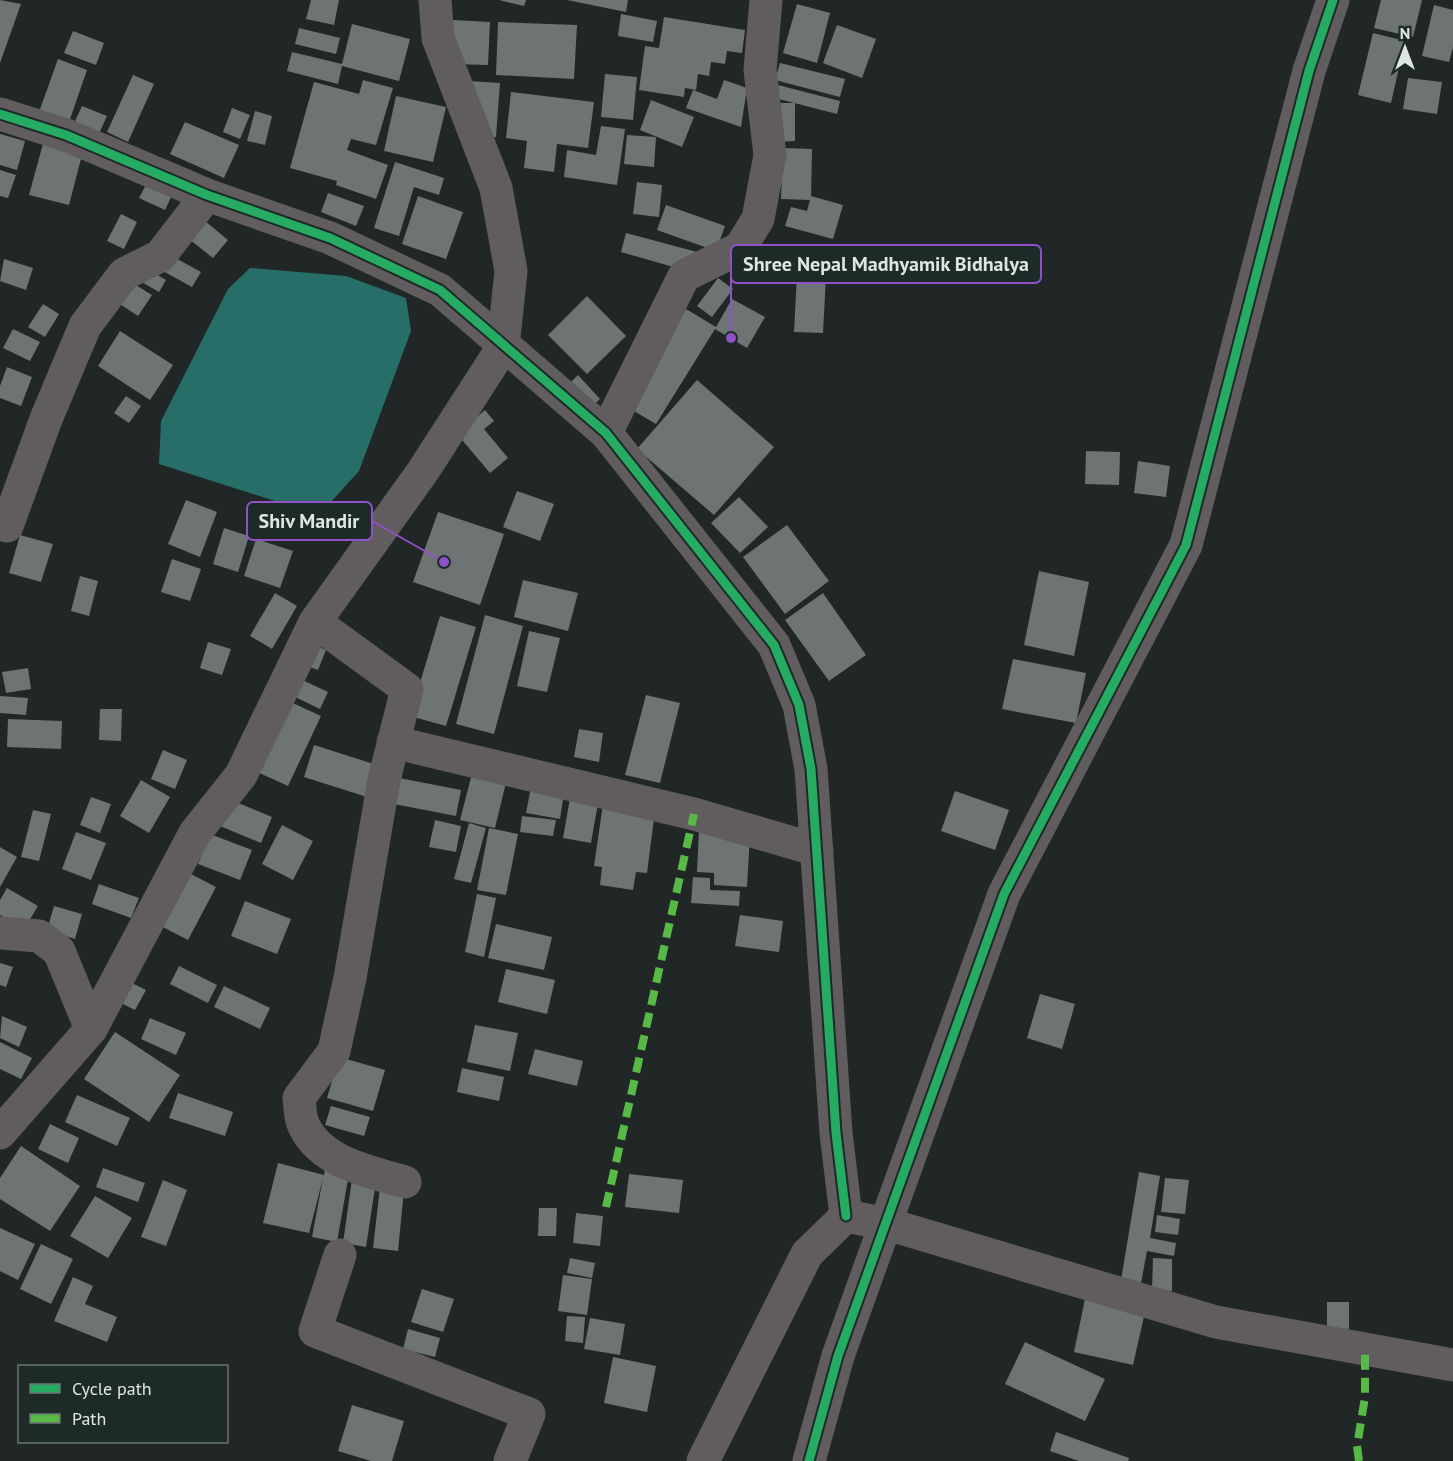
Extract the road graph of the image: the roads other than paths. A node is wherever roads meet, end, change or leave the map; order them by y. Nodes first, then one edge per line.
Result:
1 (435, 0) edge
2 (766, 0) edge
3 (1333, 0) edge
4 (0, 114) edge
5 (207, 195) junction
6 (503, 347) junction
7 (606, 433) junction
8 (7, 526) dead end
9 (315, 622) junction
10 (393, 742) junction
11 (817, 850) junction
12 (0, 933) edge
13 (91, 1029) junction
14 (0, 1133) edge
15 (405, 1182) dead end
16 (846, 1216) junction
17 (887, 1224) junction
18 (340, 1255) dead end
19 (1453, 1365) edge
20 (510, 1461) edge
21 (703, 1461) edge
22 (809, 1461) edge

1 - 6 street
2 - 7 street
3 - 17 street
4 - 5 street
5 - 6 street
5 - 8 street
6 - 7 street
6 - 9 street
7 - 11 street
9 - 10 street
9 - 13 street
10 - 11 street
10 - 15 street
11 - 16 street
12 - 13 street
13 - 14 street
16 - 17 street
16 - 21 street
17 - 19 street
17 - 22 street
18 - 20 street

